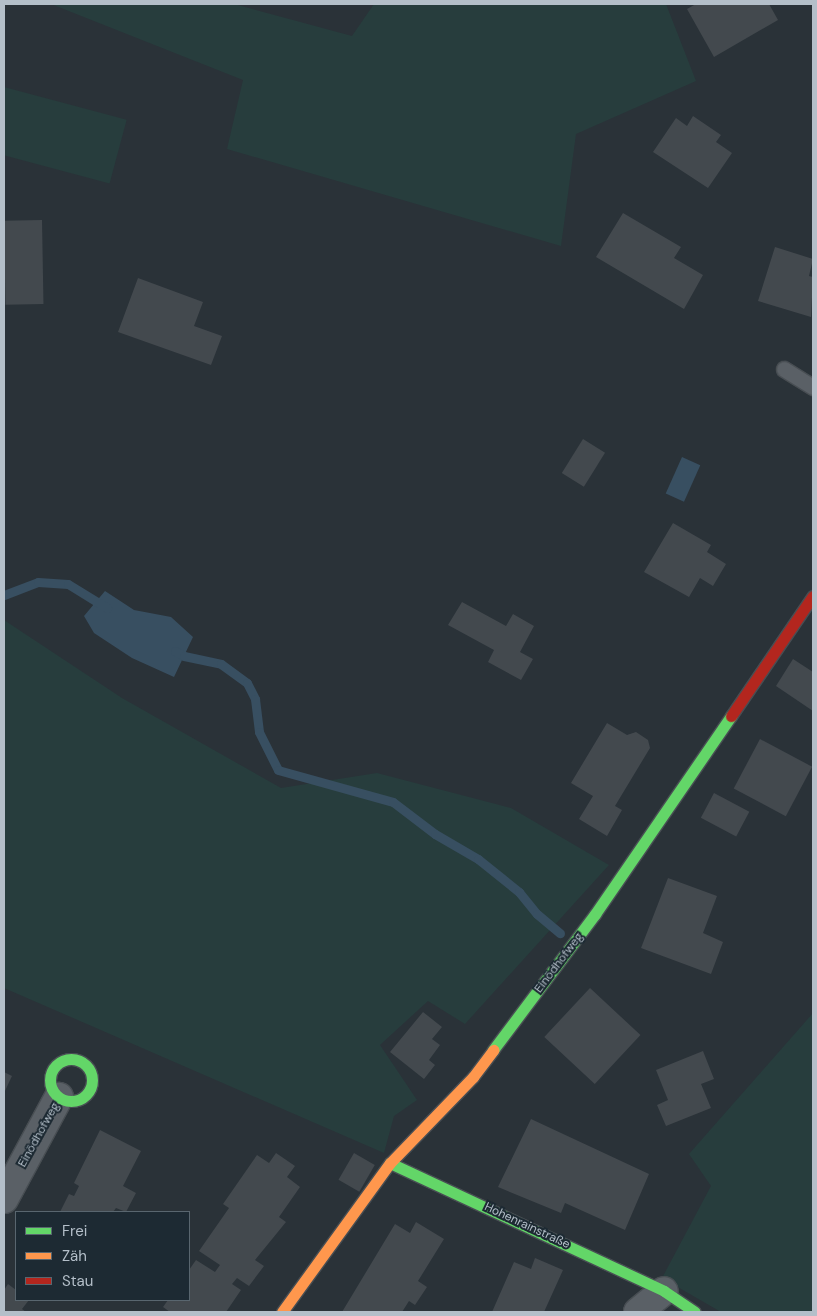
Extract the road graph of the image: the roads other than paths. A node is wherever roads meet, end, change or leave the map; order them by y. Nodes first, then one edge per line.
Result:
1 (784, 369) dead end
2 (813, 387) edge
3 (813, 596) edge
4 (59, 1097) dead end
5 (390, 1163) junction
6 (4, 1199) edge
7 (664, 1291) junction
8 (282, 1312) edge
9 (638, 1312) edge
10 (695, 1312) edge

1 - 2 lane
3 - 5 street, Einödhofweg
4 - 6 street, Einödhofweg
5 - 7 street, Hohenrainstraße
5 - 8 street, Einödhofweg
7 - 9 street
7 - 10 street, Hohenrainstraße

